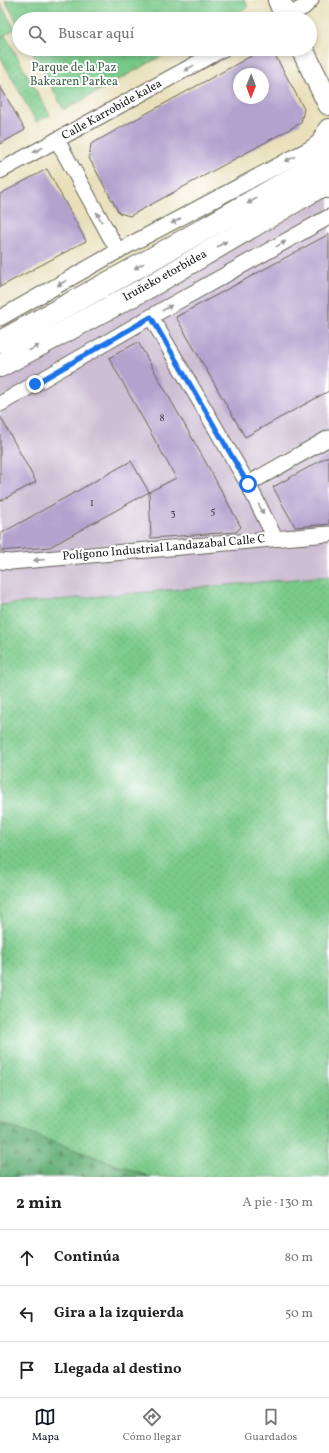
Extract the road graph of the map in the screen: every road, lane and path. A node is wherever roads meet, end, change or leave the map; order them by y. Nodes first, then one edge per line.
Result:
1 (312, 0) edge
2 (290, 12) edge
3 (210, 56) edge
4 (305, 56) edge
5 (329, 104) edge
6 (57, 140) junction
7 (326, 151) edge
8 (0, 171) edge
9 (329, 187) edge
10 (329, 217) edge
11 (118, 251) junction
12 (151, 317) junction
13 (0, 318) edge
14 (0, 342) edge
15 (0, 366) edge
16 (0, 404) edge
17 (329, 438) edge
18 (248, 484) junction
19 (329, 534) edge
20 (275, 538) junction
21 (0, 561) edge

1 - 2 street
3 -> 6 street, Calle Karrobide kalea
4 - 5 main road
6 -> 8 street, Calle Karrobide kalea
11 -> 6 street
7 -> 11 street, Iruñeko etorbidea
7 -> 14 main road, Iruñeko etorbidea
15 -> 9 main road, Iruñeko etorbidea
12 -> 10 street
11 -> 13 street, Iruñeko etorbidea
12 - 16 street
12 - 18 street
17 - 18 street
18 -> 20 street
19 - 20 street, Polígono Industrial Landazabal Calle C
20 -> 21 street, Polígono Industrial Landazabal Calle C

